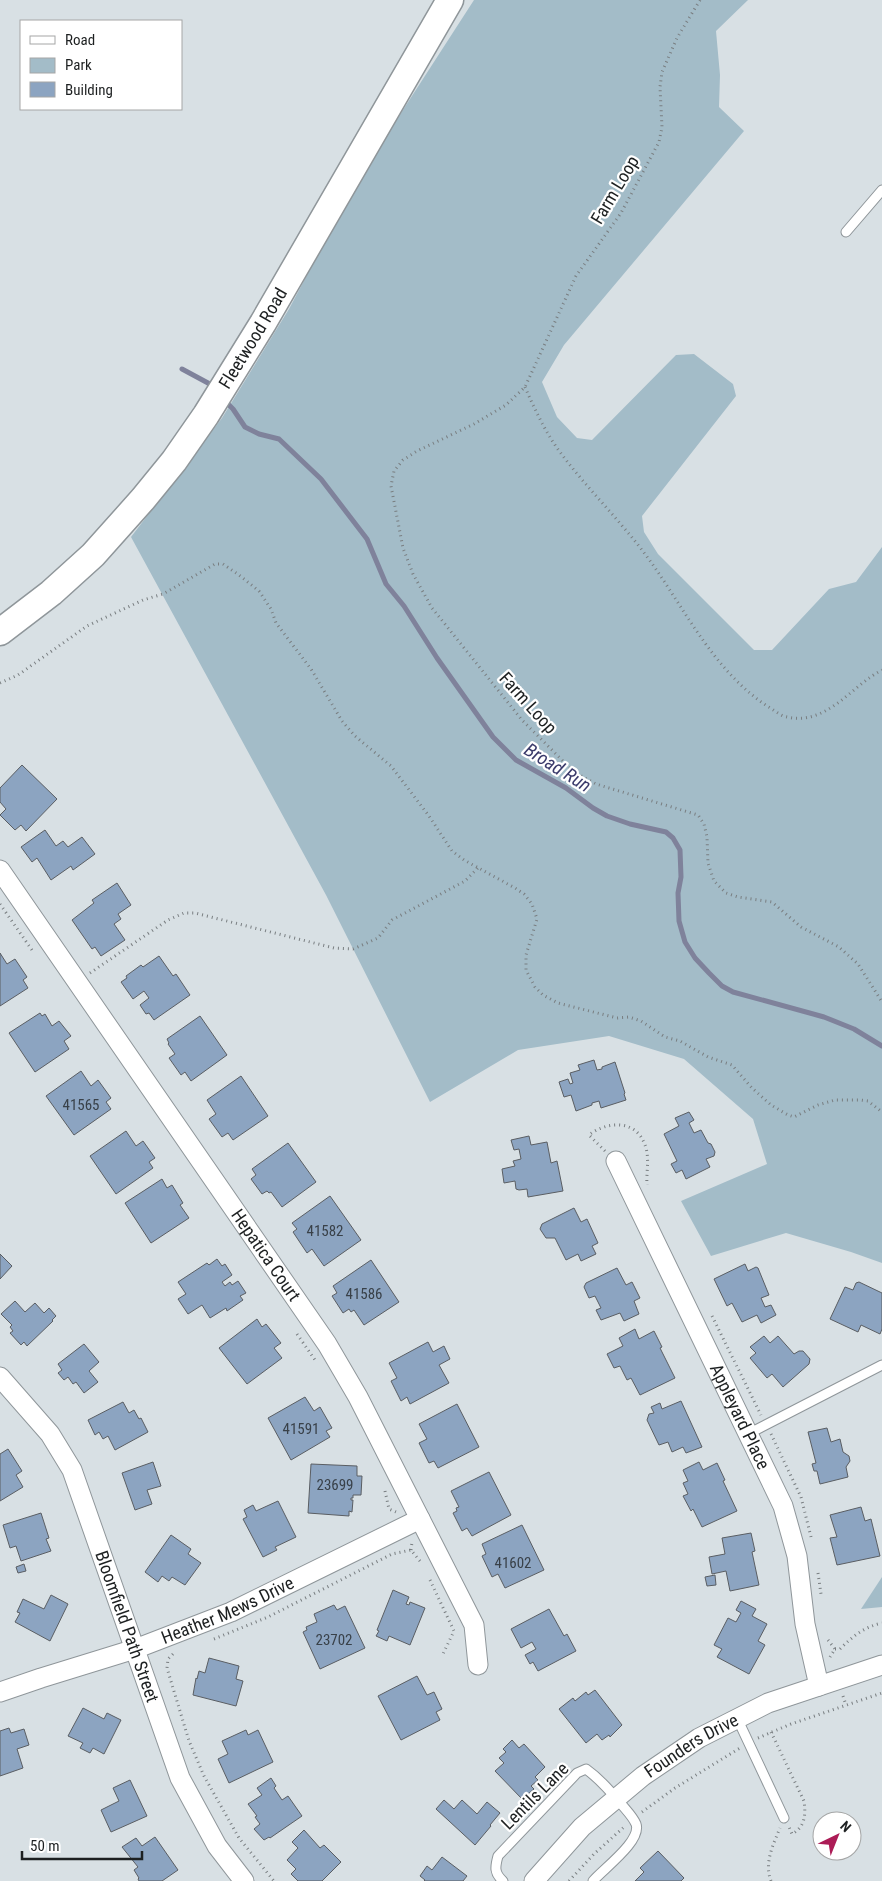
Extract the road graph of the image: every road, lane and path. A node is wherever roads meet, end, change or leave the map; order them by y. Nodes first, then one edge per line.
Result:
1 (450, 0) edge
2 (700, 0) edge
3 (882, 190) edge
4 (846, 232) dead end
5 (526, 387) junction
6 (0, 632) edge
7 (882, 670) edge
8 (0, 683) edge
9 (478, 868) junction
10 (0, 870) edge
11 (0, 904) edge
12 (40, 961) dead end
13 (77, 982) junction
14 (882, 1002) edge
15 (882, 1112) edge
16 (616, 1161) dead end
17 (294, 1330) dead end
18 (316, 1362) dead end
19 (882, 1365) edge
20 (0, 1378) edge
21 (748, 1434) junction
22 (381, 1483) dead end
23 (412, 1522) junction
24 (411, 1550) junction
25 (423, 1566) dead end
26 (427, 1575) dead end
27 (882, 1623) edge
28 (212, 1640) dead end
29 (135, 1648) junction
30 (835, 1649) dead end
31 (179, 1650) dead end
32 (442, 1656) dead end
33 (478, 1665) dead end
34 (882, 1665) edge
35 (819, 1686) junction
36 (0, 1692) edge
37 (882, 1693) edge
38 (737, 1718) junction
39 (771, 1732) junction
40 (748, 1744) junction
41 (616, 1798) junction
42 (784, 1818) junction
43 (633, 1819) junction
44 (244, 1881) edge
45 (274, 1881) edge
46 (503, 1881) edge
47 (534, 1881) edge
48 (569, 1881) edge
49 (592, 1881) edge
50 (771, 1881) edge

1 - 6 main road, Fleetwood Road
2 - 5 path, Farm Loop
3 - 4 lane
5 - 7 path
5 - 14 path, Farm Loop
8 - 9 path
9 - 13 path
9 - 15 path
10 - 13 street, Hepatica Court
11 - 12 path
13 - 23 street, Hepatica Court
16 - 21 street, Appleyard Place
17 - 18 path
19 - 21 lane
20 - 29 street, Bloomfield Path Street
21 - 35 street, Appleyard Place
22 - 23 path
23 - 24 path
23 - 29 street, Heather Mews Drive
23 - 33 street, Hepatica Court
24 - 25 path
24 - 28 path
26 - 32 path
27 - 30 path
29 - 36 street, Heather Mews Drive
29 - 44 street, Bloomfield Path Street
31 - 45 path
34 - 35 street, Founders Drive
35 - 38 street, Founders Drive
37 - 39 path
38 - 40 lane
38 - 41 street, Founders Drive
39 - 40 path
39 - 42 path
40 - 42 lane
40 - 43 path
41 - 43 lane
41 - 46 lane, Lentils Lane
41 - 47 street, Founders Drive
42 - 50 path
43 - 48 path
43 - 49 lane

